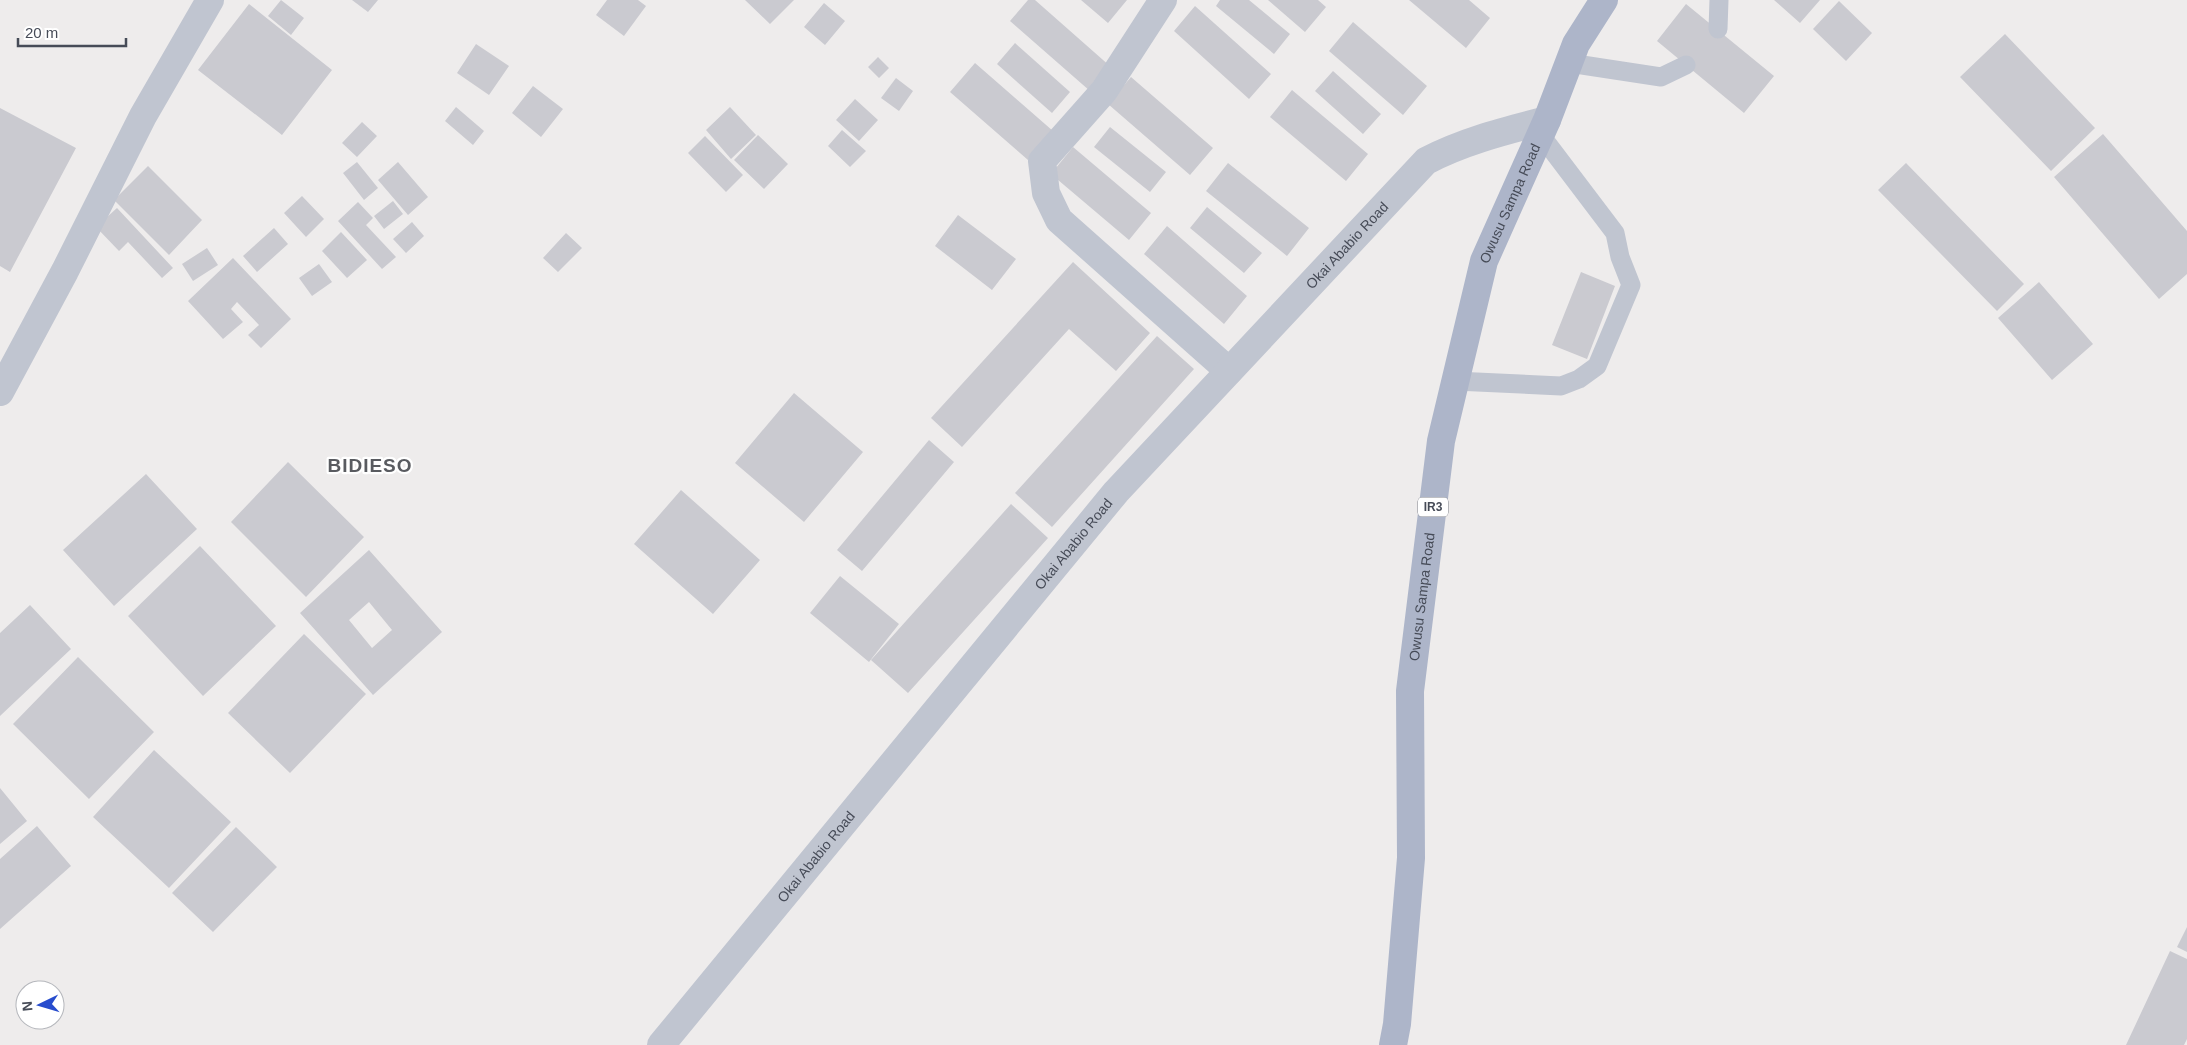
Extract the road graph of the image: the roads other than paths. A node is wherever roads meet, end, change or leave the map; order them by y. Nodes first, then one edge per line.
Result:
1 (210, 0) edge
2 (1163, 0) edge
3 (1604, 0) edge
4 (1719, 0) edge
5 (1718, 29) dead end
6 (1568, 63) junction
7 (1686, 65) dead end
8 (1543, 127) junction
9 (1228, 371) junction
10 (1455, 381) junction
11 (0, 392) edge
12 (661, 1045) edge
13 (1393, 1045) edge

1 - 11 street
2 - 9 street
3 - 6 main road, Owusu Sampa Road / IR3
4 - 5 lane
6 - 7 lane
6 - 8 main road, Owusu Sampa Road / IR3
8 - 9 street, Okai Ababio Road
8 - 10 main road, Owusu Sampa Road / IR3
8 - 10 lane
9 - 12 street, Okai Ababio Road
10 - 13 main road, Owusu Sampa Road / IR3

